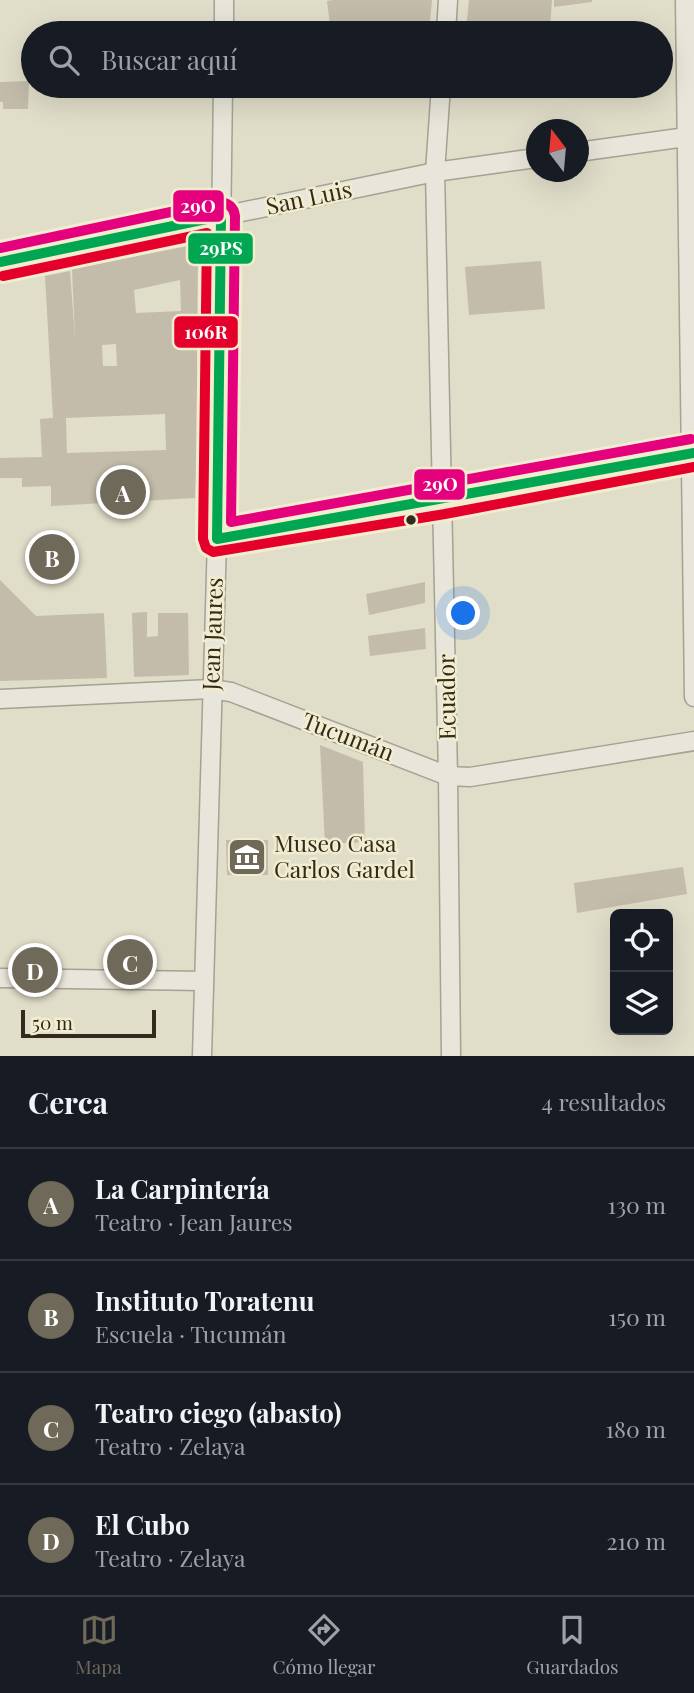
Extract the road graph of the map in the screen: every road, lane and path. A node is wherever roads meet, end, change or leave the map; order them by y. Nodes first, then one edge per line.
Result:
1 (224, 0) edge
2 (448, 0) edge
3 (685, 0) edge
4 (224, 21) edge
5 (447, 21) edge
6 (223, 98) edge
7 (440, 98) edge
8 (691, 136) edge
9 (589, 151) edge
10 (526, 160) edge
11 (435, 172) junction
12 (221, 216) junction
13 (0, 262) edge
14 (693, 453) edge
15 (443, 500) junction
16 (217, 539) junction
17 (211, 689) junction
18 (694, 697) edge
19 (0, 699) edge
20 (694, 741) edge
21 (448, 776) junction
22 (0, 978) edge
23 (202, 981) junction
24 (202, 1056) edge
25 (451, 1056) edge

1 - 4 street
2 - 5 street
3 - 8 street
6 - 12 street, Jean Jaures
7 - 11 street, Ecuador
8 - 9 street
8 - 14 street
10 - 11 street, San Luis
11 - 12 street, San Luis
11 - 15 street, Ecuador
12 - 13 street, San Luis
12 - 16 street, Jean Jaures
14 - 15 street
14 - 18 street
15 - 16 street
15 - 21 street, Ecuador
16 - 17 street, Jean Jaures
17 - 19 street, Tucumán
17 - 21 street, Tucumán
17 - 23 street, Jean Jaures
20 - 21 street, Tucumán
21 - 25 street, Ecuador
22 - 23 street
23 - 24 street, Jean Jaures

